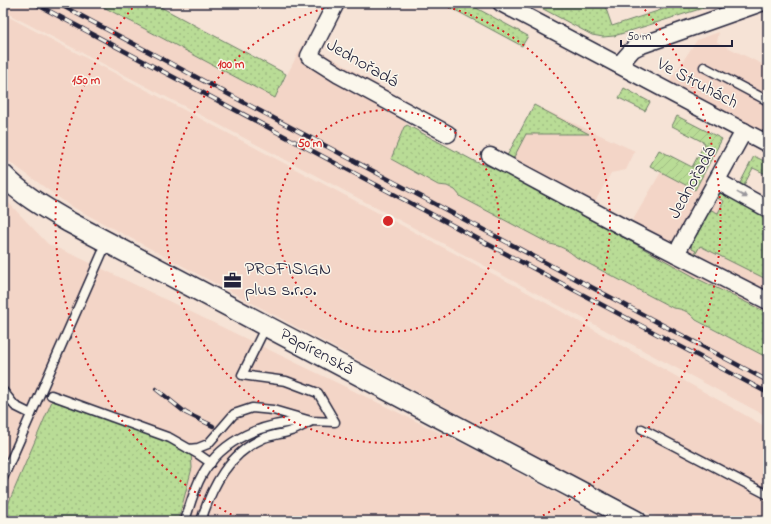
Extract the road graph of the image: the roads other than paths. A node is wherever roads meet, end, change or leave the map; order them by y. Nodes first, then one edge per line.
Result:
1 (336, 3) edge
2 (501, 3) edge
3 (761, 3) edge
4 (619, 65) junction
5 (704, 67) dead end
6 (768, 101) edge
7 (744, 131) junction
8 (448, 134) dead end
9 (768, 144) edge
10 (490, 156) dead end
11 (3, 175) edge
12 (717, 181) junction
13 (768, 209) edge
14 (107, 242) junction
15 (676, 254) junction
16 (768, 301) edge
17 (266, 326) junction
18 (3, 391) edge
19 (51, 396) dead end
20 (31, 414) junction
21 (312, 421) junction
22 (642, 429) dead end
23 (189, 449) junction
24 (210, 463) junction
25 (3, 478) edge
26 (768, 495) edge
27 (185, 521) edge
28 (201, 521) edge
29 (636, 521) edge

1 - 8 street, Jednořadá
2 - 4 street, Ve Struhách
3 - 4 street
4 - 7 street, Ve Struhách
5 - 6 lane
7 - 9 street, Ve Struhách
7 - 12 street, Jednořadá
10 - 15 street
11 - 14 street, Papírenská
12 -> 13 street
12 - 15 street, Jednořadá
14 - 17 street, Papírenská
14 - 20 lane
15 - 16 street
17 - 21 lane
17 - 29 street, Papírenská
18 - 20 lane
19 - 23 lane
20 - 25 lane
21 - 23 lane
21 - 24 lane
21 - 28 lane
22 - 26 lane
23 - 24 lane
24 - 27 lane

